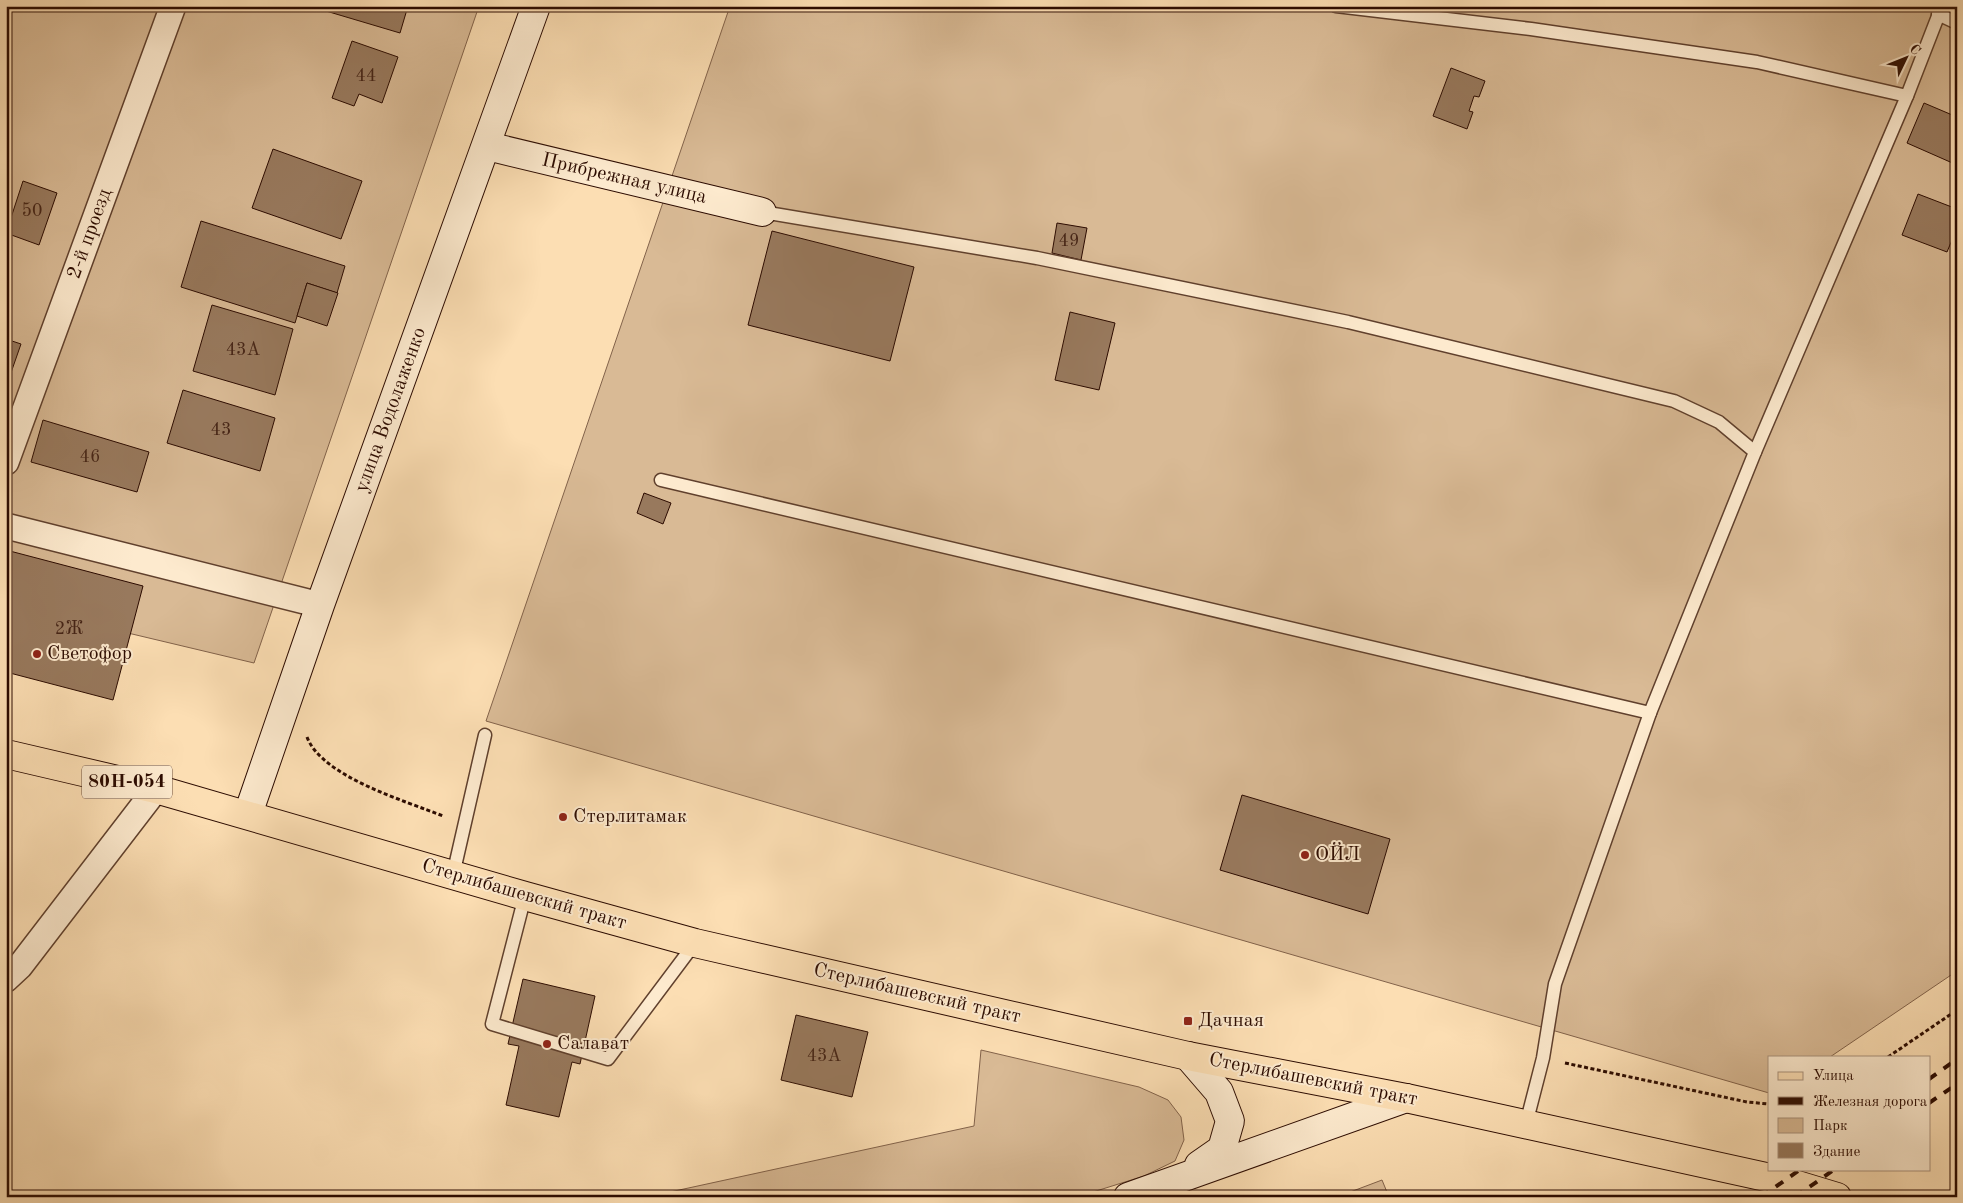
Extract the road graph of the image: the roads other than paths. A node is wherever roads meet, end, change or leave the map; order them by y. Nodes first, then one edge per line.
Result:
1 (173, 6) edge
2 (536, 6) edge
3 (1336, 6) edge
4 (1940, 10) edge
5 (1957, 23) edge
6 (1907, 96) junction
7 (487, 146) junction
8 (762, 212) joint
9 (1755, 452) junction
10 (6, 462) edge
11 (661, 480) dead end
12 (6, 526) edge
13 (320, 605) junction
14 (1650, 714) junction
15 (485, 735) dead end
16 (6, 754) edge
17 (156, 789) junction
18 (248, 814) junction
19 (453, 875) junction
20 (525, 896) junction
21 (695, 943) junction
22 (6, 979) edge
23 (1188, 1056) junction
24 (1406, 1098) junction
25 (1526, 1124) junction
26 (1184, 1176) junction
27 (1128, 1197) edge
28 (1837, 1197) edge

1 - 10 street, 2-й проезд
2 - 7 main road, улица Водолаженко
3 - 6 lane
4 - 5 lane
4 - 6 lane
6 - 9 lane
7 - 8 main road, Прибрежная улица
7 - 13 main road, улица Водолаженко
8 - 9 lane
9 - 14 lane
11 - 14 lane
12 - 13 street
13 - 18 main road, улица Водолаженко
14 - 25 lane
15 - 19 lane
16 - 17 main road, Стерлибашевский тракт / 80Н-054
17 - 18 main road, Стерлибашевский тракт / 80Н-054
17 - 22 street
18 - 19 main road, Стерлибашевский тракт
19 - 20 main road, Стерлибашевский тракт
20 - 21 main road, Стерлибашевский тракт
20 - 21 lane
21 - 23 main road, Стерлибашевский тракт
23 - 24 main road, Стерлибашевский тракт
23 - 26 main road
24 - 25 main road, Стерлибашевский тракт
24 - 26 main road
25 - 28 main road, Стерлибашевский тракт
26 - 27 main road

